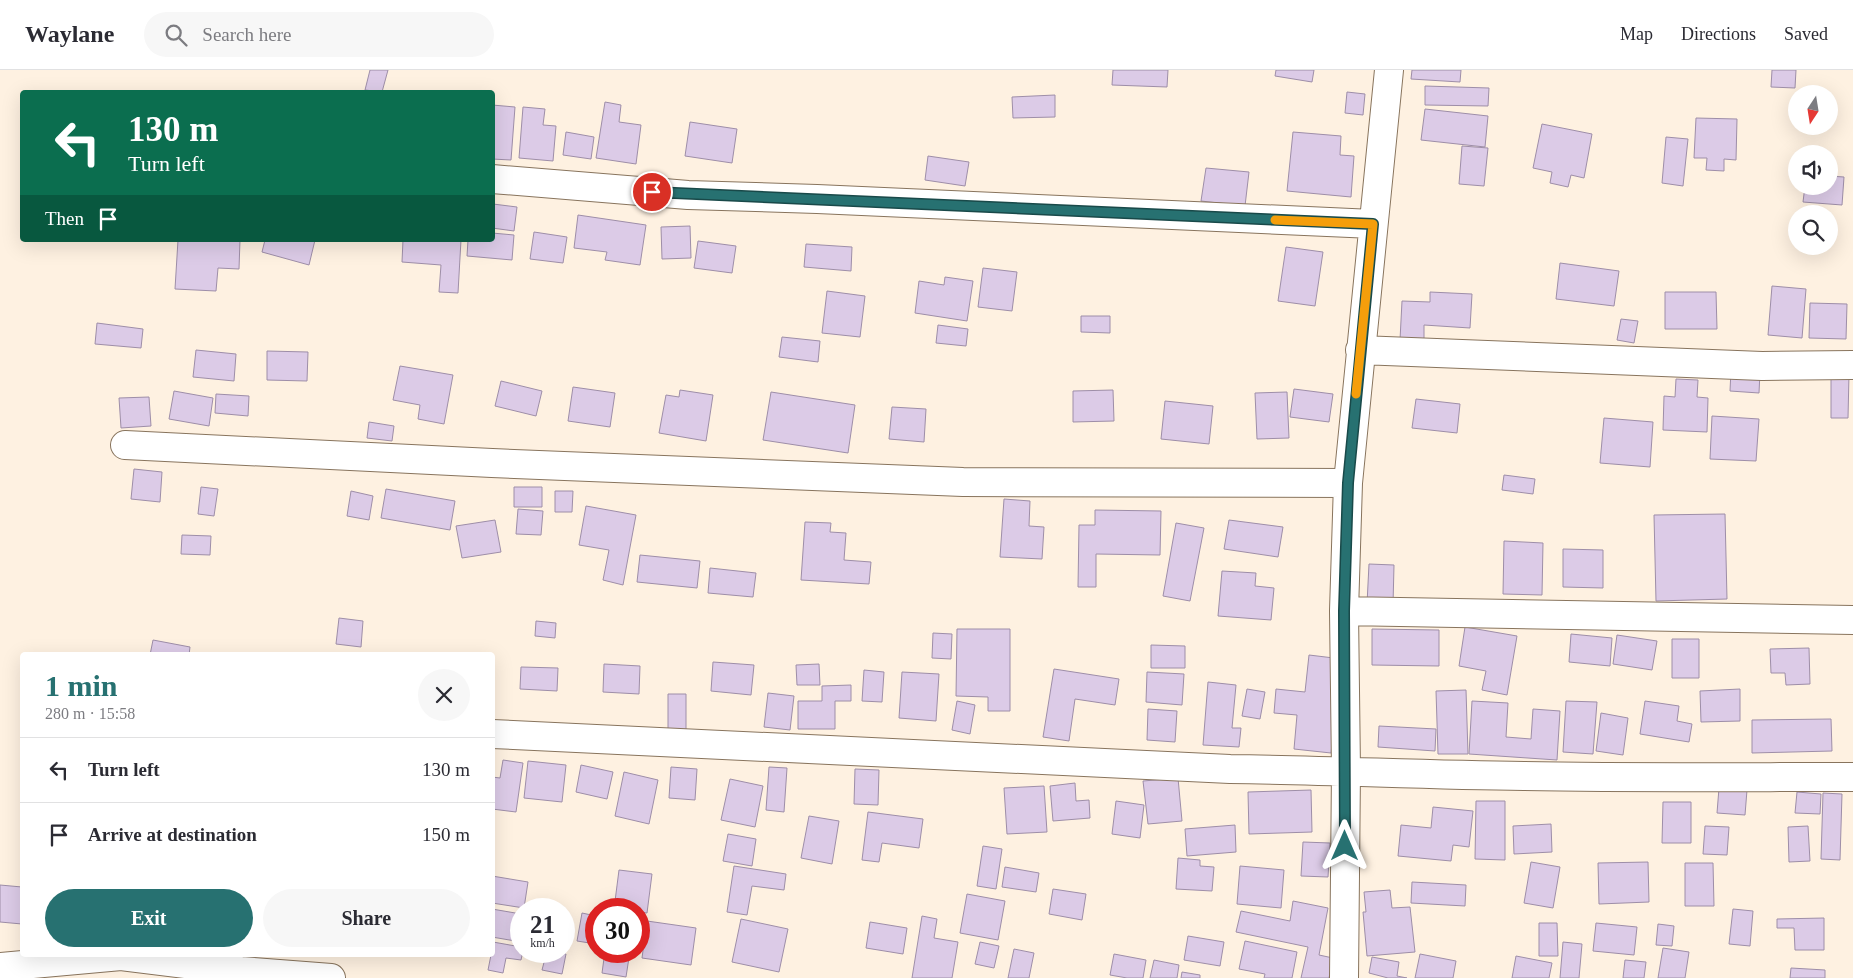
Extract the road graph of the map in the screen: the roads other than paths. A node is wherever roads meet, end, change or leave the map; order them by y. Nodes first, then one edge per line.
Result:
1 (1388, 70) edge
2 (495, 179) edge
3 (1373, 224) junction
4 (1360, 350) junction
5 (1853, 365) edge
6 (125, 445) dead end
7 (1348, 483) junction
8 (1344, 611) junction
9 (1853, 620) edge
10 (495, 734) edge
11 (1346, 770) junction
12 (1853, 777) edge
13 (110, 957) edge
14 (129, 957) edge
15 (0, 967) edge
16 (330, 978) edge
17 (1344, 978) edge

1 - 3 street
2 - 3 street
3 - 4 street
4 - 5 street
4 - 7 street
6 - 7 street
7 - 8 street
8 - 9 street
8 - 11 street
10 - 11 street
11 - 12 street
11 - 17 street
13 - 15 street
14 - 16 street

